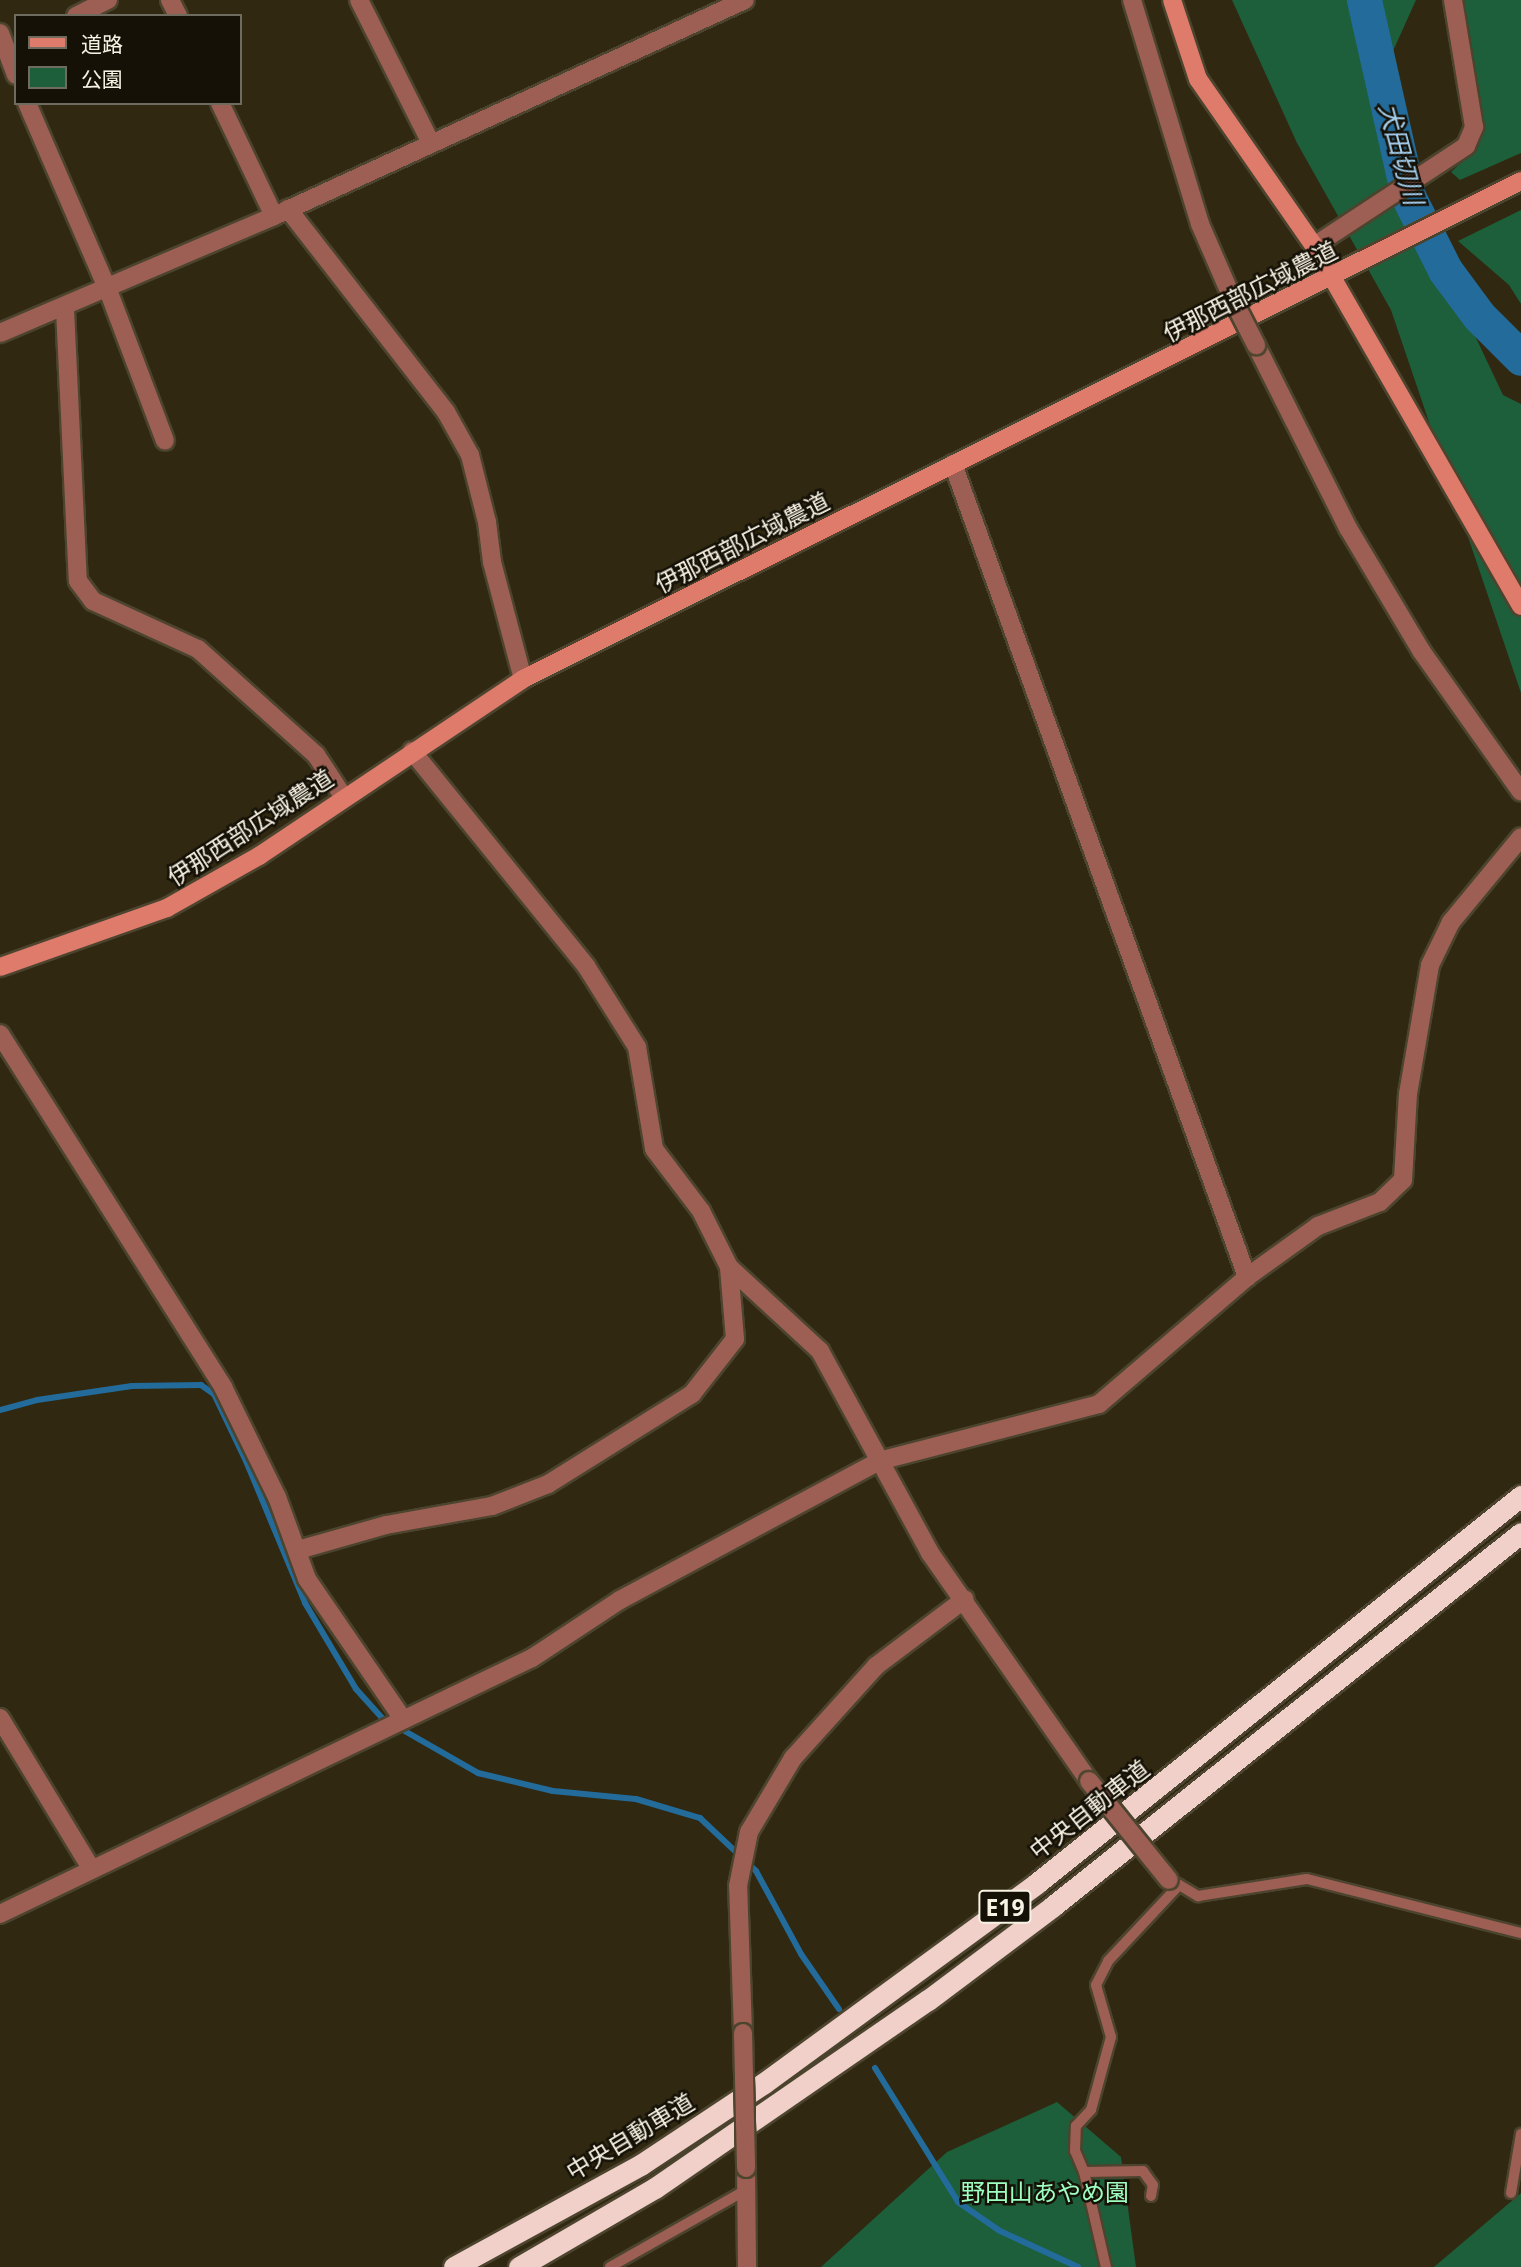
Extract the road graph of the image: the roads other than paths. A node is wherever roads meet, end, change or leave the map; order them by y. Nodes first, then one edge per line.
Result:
1 (359, 0) edge
2 (746, 0) edge
3 (1132, 0) edge
4 (1172, 0) edge
5 (1453, 0) edge
6 (102, 2) edge
7 (80, 14) edge
8 (0, 33) edge
9 (10, 59) edge
10 (28, 105) edge
11 (221, 105) edge
12 (430, 141) junction
13 (1521, 181) edge
14 (281, 213) junction
15 (1314, 246) junction
16 (1331, 277) junction
17 (108, 290) junction
18 (65, 309) junction
19 (0, 333) edge
20 (165, 441) dead end
21 (953, 464) junction
22 (1521, 606) edge
23 (523, 679) junction
24 (412, 751) junction
25 (1521, 792) edge
26 (343, 796) junction
27 (1521, 837) edge
28 (0, 967) edge
29 (0, 1034) edge
30 (729, 1267) junction
31 (1247, 1276) junction
32 (879, 1461) junction
33 (1521, 1496) edge
34 (1521, 1533) edge
35 (298, 1550) junction
36 (965, 1599) junction
37 (0, 1718) edge
38 (403, 1719) junction
39 (91, 1868) junction
40 (1174, 1882) junction
41 (0, 1914) edge
42 (1521, 1933) edge
43 (1521, 2134) edge
44 (1084, 2172) junction
45 (746, 2190) junction
46 (1511, 2193) dead end
47 (1151, 2196) dead end
48 (454, 2267) edge
49 (519, 2267) edge
50 (610, 2267) edge
51 (747, 2267) edge
52 (1106, 2267) edge

1 - 12 street
2 - 12 street
3 - 25 street, bridge
4 - 15 street
5 - 15 street
6 - 7 street
8 - 9 street
10 - 17 street
11 - 14 street
12 - 14 street
13 - 16 street, 伊那西部広域農道
14 - 17 street
14 - 23 street
15 - 16 street
16 - 21 street, 伊那西部広域農道
16 - 22 street
17 - 18 street
17 - 20 street
18 - 19 street
18 - 26 street
21 - 23 street, 伊那西部広域農道
21 - 31 street
23 - 24 street, 伊那西部広域農道
24 - 26 street, 伊那西部広域農道
24 - 30 street
26 - 28 street, 伊那西部広域農道
27 - 31 street
29 - 35 street
30 - 32 street
30 - 35 street
31 - 32 street
32 - 36 street
32 - 38 street
33 - 48 highway, 中央自動車道 / E19
34 - 49 highway, E19
35 - 38 street
36 - 40 street, bridge
36 - 45 street, bridge
37 - 39 street
38 - 39 street
39 - 41 street
40 - 42 lane
40 - 44 lane
43 - 46 lane
44 - 47 lane
44 - 52 lane
45 - 50 lane
45 - 51 street

